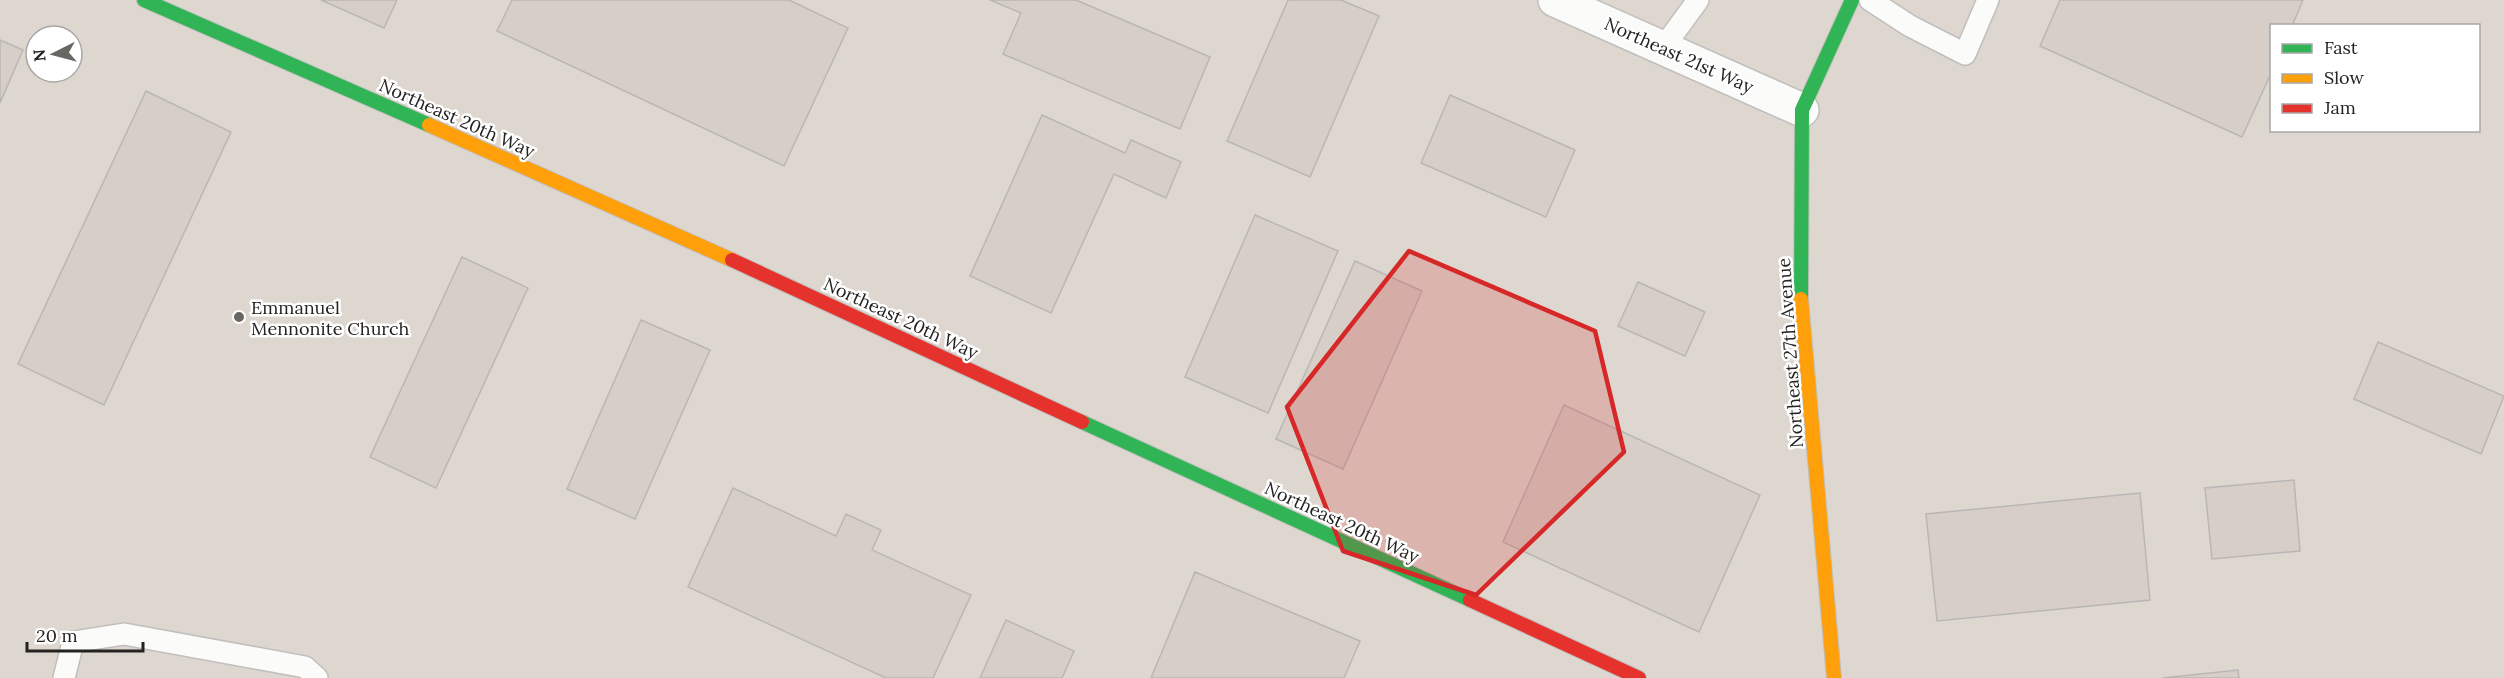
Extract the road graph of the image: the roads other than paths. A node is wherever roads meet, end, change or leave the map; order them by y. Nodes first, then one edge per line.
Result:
1 (144, 0) edge
2 (1555, 0) edge
3 (1698, 0) edge
4 (1852, 0) edge
5 (1870, 0) edge
6 (1988, 0) edge
7 (1663, 48) junction
8 (1802, 110) junction
9 (64, 678) edge
10 (317, 678) edge
11 (1639, 678) edge
12 (1834, 678) edge

1 - 11 street, Northeast 20th Way
2 - 7 street, Northeast 21st Way
3 - 7 lane
4 - 8 street, Northeast 27th Avenue
5 - 6 lane
7 - 8 street, Northeast 21st Way
8 - 12 street, Northeast 27th Avenue
9 - 10 lane

